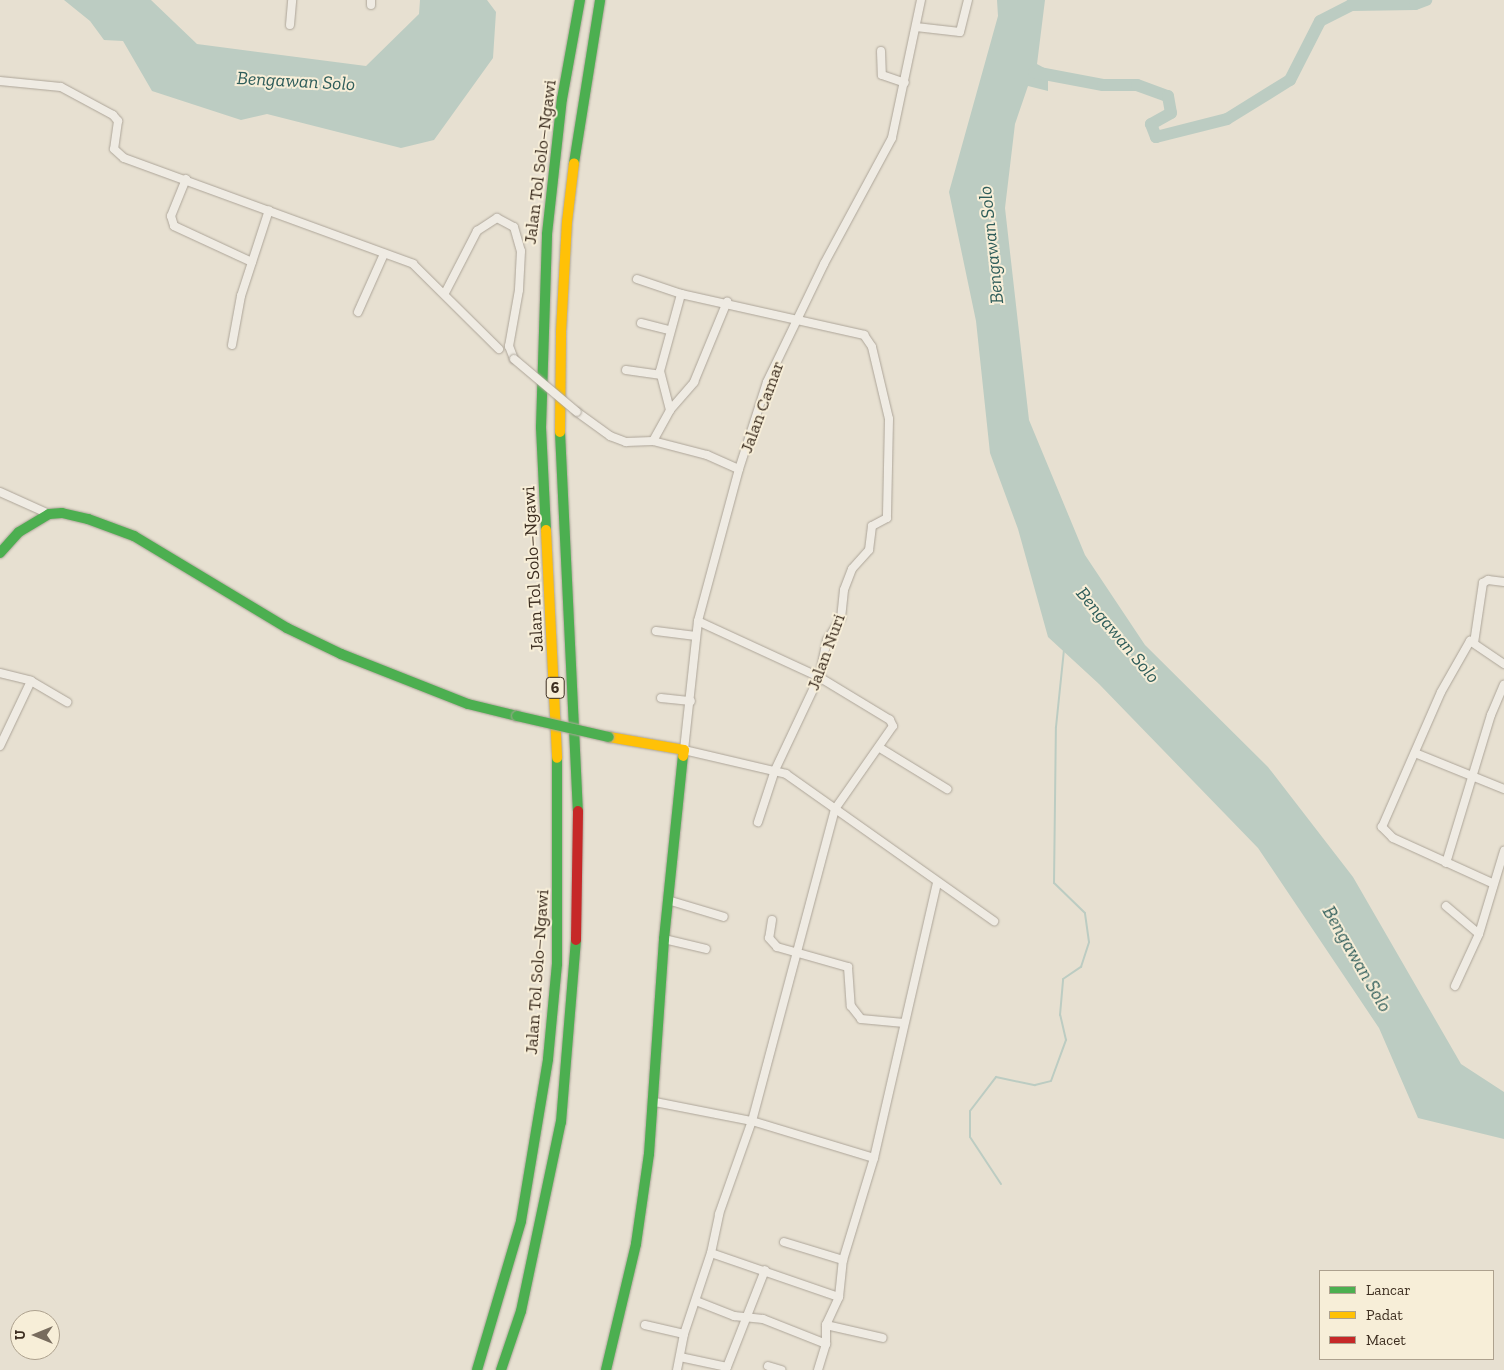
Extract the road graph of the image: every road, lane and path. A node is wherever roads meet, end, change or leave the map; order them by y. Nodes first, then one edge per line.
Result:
1 (292, 0) edge
2 (580, 0) edge
3 (600, 0) edge
4 (921, 0) edge
5 (968, 0) edge
6 (290, 25) dead end
7 (916, 27) junction
8 (881, 51) dead end
9 (0, 81) edge
10 (905, 83) junction
11 (186, 179) junction
12 (269, 210) junction
13 (384, 254) junction
14 (252, 262) junction
15 (638, 279) dead end
16 (445, 293) junction
17 (681, 294) junction
18 (727, 302) junction
19 (358, 312) dead end
20 (800, 318) junction
21 (641, 323) dead end
22 (669, 330) junction
23 (232, 345) dead end
24 (498, 349) dead end
25 (626, 370) dead end
26 (660, 375) junction
27 (670, 410) junction
28 (653, 441) junction
29 (739, 469) junction
30 (0, 492) edge
31 (49, 514) junction
32 (0, 553) edge
33 (1504, 582) edge
34 (698, 621) junction
35 (656, 631) dead end
36 (696, 636) junction
37 (1474, 643) junction
38 (1504, 664) edge
39 (0, 673) edge
40 (818, 677) junction
41 (31, 681) junction
42 (1504, 685) edge
43 (661, 698) dead end
44 (690, 701) junction
45 (67, 702) dead end
46 (0, 746) edge
47 (880, 748) junction
48 (684, 750) junction
49 (1415, 753) junction
50 (775, 770) junction
51 (1473, 777) junction
52 (947, 789) dead end
53 (1504, 789) edge
54 (836, 809) junction
55 (758, 822) dead end
56 (1504, 851) edge
57 (1446, 863) junction
58 (938, 882) junction
59 (1492, 883) junction
60 (671, 901) junction
61 (1446, 906) dead end
62 (724, 917) dead end
63 (772, 920) dead end
64 (994, 921) dead end
65 (1479, 934) junction
66 (664, 939) junction
67 (706, 949) dead end
68 (797, 954) junction
69 (1456, 986) dead end
70 (904, 1023) junction
71 (655, 1102) junction
72 (752, 1121) junction
73 (874, 1158) junction
74 (784, 1242) dead end
75 (711, 1253) junction
76 (844, 1260) junction
77 (765, 1270) junction
78 (839, 1296) junction
79 (696, 1301) junction
80 (748, 1318) junction
81 (645, 1325) dead end
82 (826, 1325) junction
83 (684, 1334) junction
84 (884, 1338) dead end
85 (826, 1344) junction
86 (680, 1357) junction
87 (768, 1366) dead end
88 (477, 1370) edge
89 (501, 1370) edge
90 (606, 1370) edge
91 (677, 1370) edge
92 (781, 1370) edge
93 (818, 1370) edge

1 - 6 street
2 - 88 main road, Jalan Tol Solo–Ngawi / 6
3 - 89 main road, Jalan Tol Solo–Ngawi / 6
4 - 7 street, Jalan Camar
5 - 7 street
7 - 10 street, Jalan Camar
8 - 10 street
9 - 11 street
10 - 20 street, Jalan Camar
11 - 12 street
11 - 14 street
12 - 13 street
12 - 14 street
13 - 16 street
13 - 19 street
14 - 23 street
15 - 17 street
16 - 24 street
16 - 28 street, bridge
17 - 18 street
17 - 22 street
18 - 20 street
18 - 27 street
20 - 29 street, Jalan Camar
20 - 40 street, Jalan Nuri
21 - 22 street
22 - 26 street
25 - 26 street
26 - 27 street
27 - 28 street
28 - 29 street
29 - 34 street, Jalan Camar
30 - 31 street
31 - 32 main road
31 - 48 main road, bridge
33 - 37 street
34 - 36 street, Jalan Camar
34 - 40 street
35 - 36 street
36 - 44 street, Jalan Camar
37 - 38 street
37 - 49 street
39 - 41 street
40 - 47 street
40 - 50 street, Jalan Nuri
41 - 45 street
41 - 46 street
42 - 51 street
43 - 44 street
44 - 48 street, Jalan Camar
47 - 52 street
47 - 54 street
48 - 50 street
48 - 60 main road
49 - 51 street
49 - 57 street
50 - 54 street
50 - 55 street, Jalan Nuri
51 - 53 street
51 - 57 street
54 - 58 street
54 - 68 street
56 - 59 street
57 - 59 street
58 - 64 street
58 - 70 street
59 - 65 street
60 - 62 street
60 - 66 main road
61 - 65 street
63 - 68 street
65 - 69 street
66 - 67 street
66 - 71 main road
68 - 70 street
68 - 72 street
70 - 73 street
71 - 72 street
71 - 90 main road
72 - 73 street
72 - 75 street
73 - 76 street
74 - 76 street
75 - 77 street
75 - 79 street
76 - 78 street
77 - 78 street
77 - 80 street
78 - 82 street
79 - 80 street
79 - 83 street
80 - 85 street
80 - 86 street
81 - 83 street
82 - 84 street
82 - 85 street
83 - 86 street
85 - 93 street
86 - 91 street
87 - 92 street

